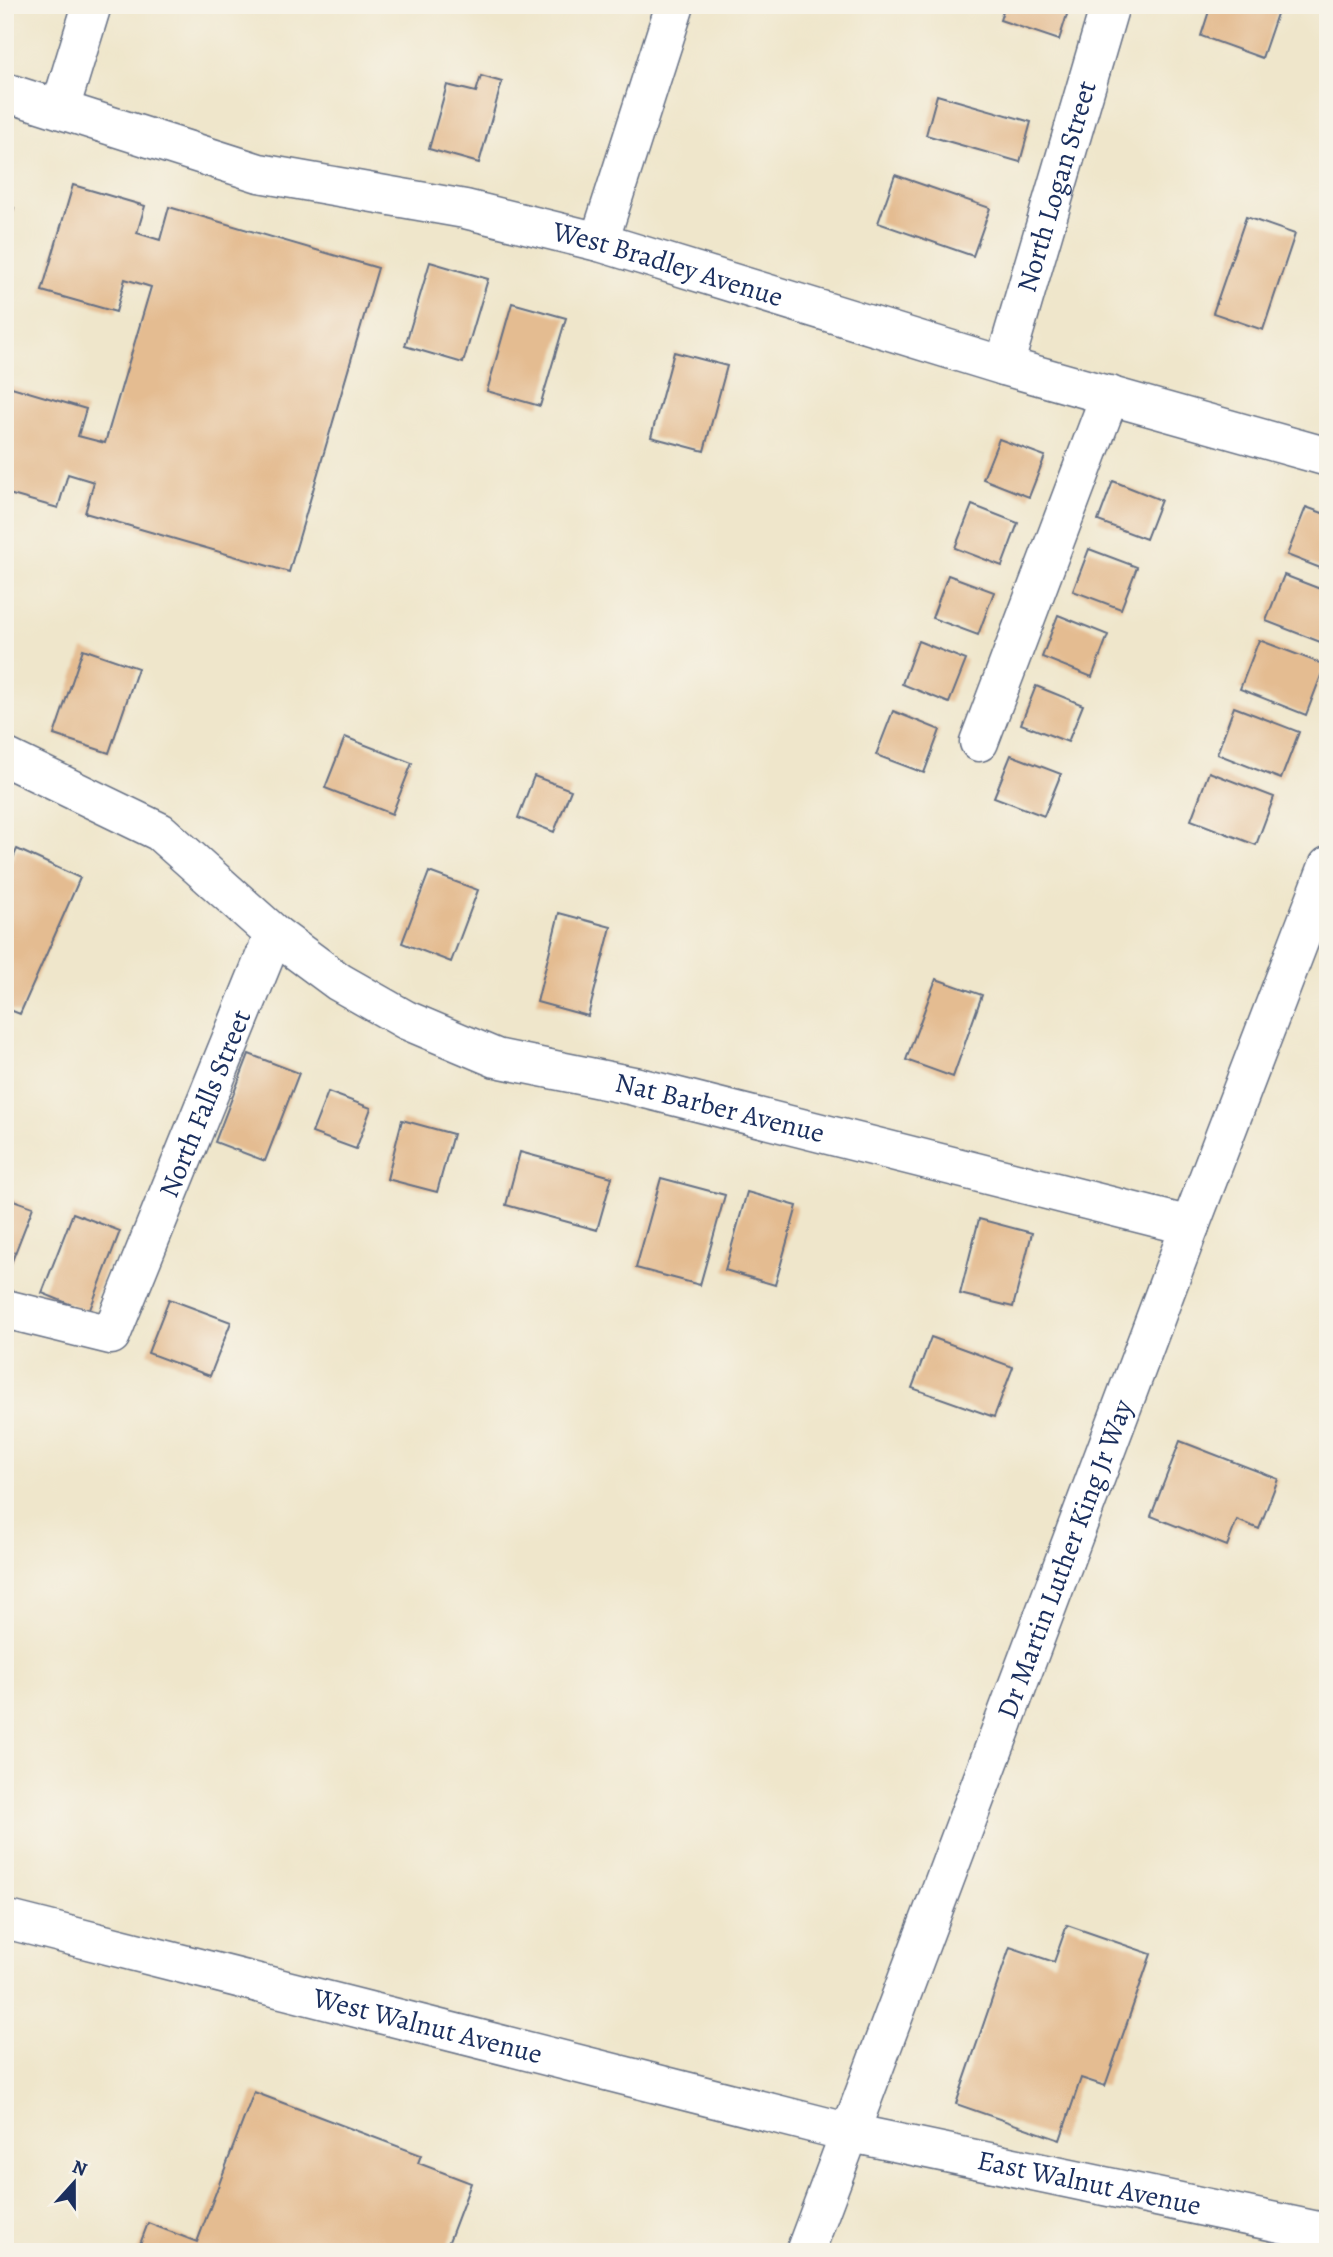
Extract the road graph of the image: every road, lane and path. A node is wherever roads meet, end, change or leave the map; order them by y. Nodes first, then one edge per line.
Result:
1 (92, 5) edge
2 (675, 5) edge
3 (1110, 5) edge
4 (5, 92) edge
5 (60, 108) junction
6 (599, 242) junction
7 (1004, 366) junction
8 (1110, 395) junction
9 (1328, 457) edge
10 (979, 742) dead end
11 (5, 757) edge
12 (1328, 866) edge
13 (274, 934) junction
14 (1190, 1226) junction
15 (5, 1309) edge
16 (5, 1919) edge
17 (851, 2133) junction
18 (1328, 2233) edge
19 (805, 2252) edge

1 - 5 street
2 - 6 street
3 - 7 street, North Logan Street
4 - 5 street, West Bradley Avenue
5 - 6 street, West Bradley Avenue
6 - 7 street, West Bradley Avenue
7 - 8 street, West Bradley Avenue
8 - 9 street, West Bradley Avenue
8 - 10 street
11 - 13 street
12 - 14 street, Dr Martin Luther King Jr Way
13 - 14 street, Nat Barber Avenue
13 - 15 street, North Falls Street
14 - 17 street, Dr Martin Luther King Jr Way
16 - 17 street, West Walnut Avenue
17 - 18 street, East Walnut Avenue
17 - 19 street, Dr Martin Luther King Jr Way

